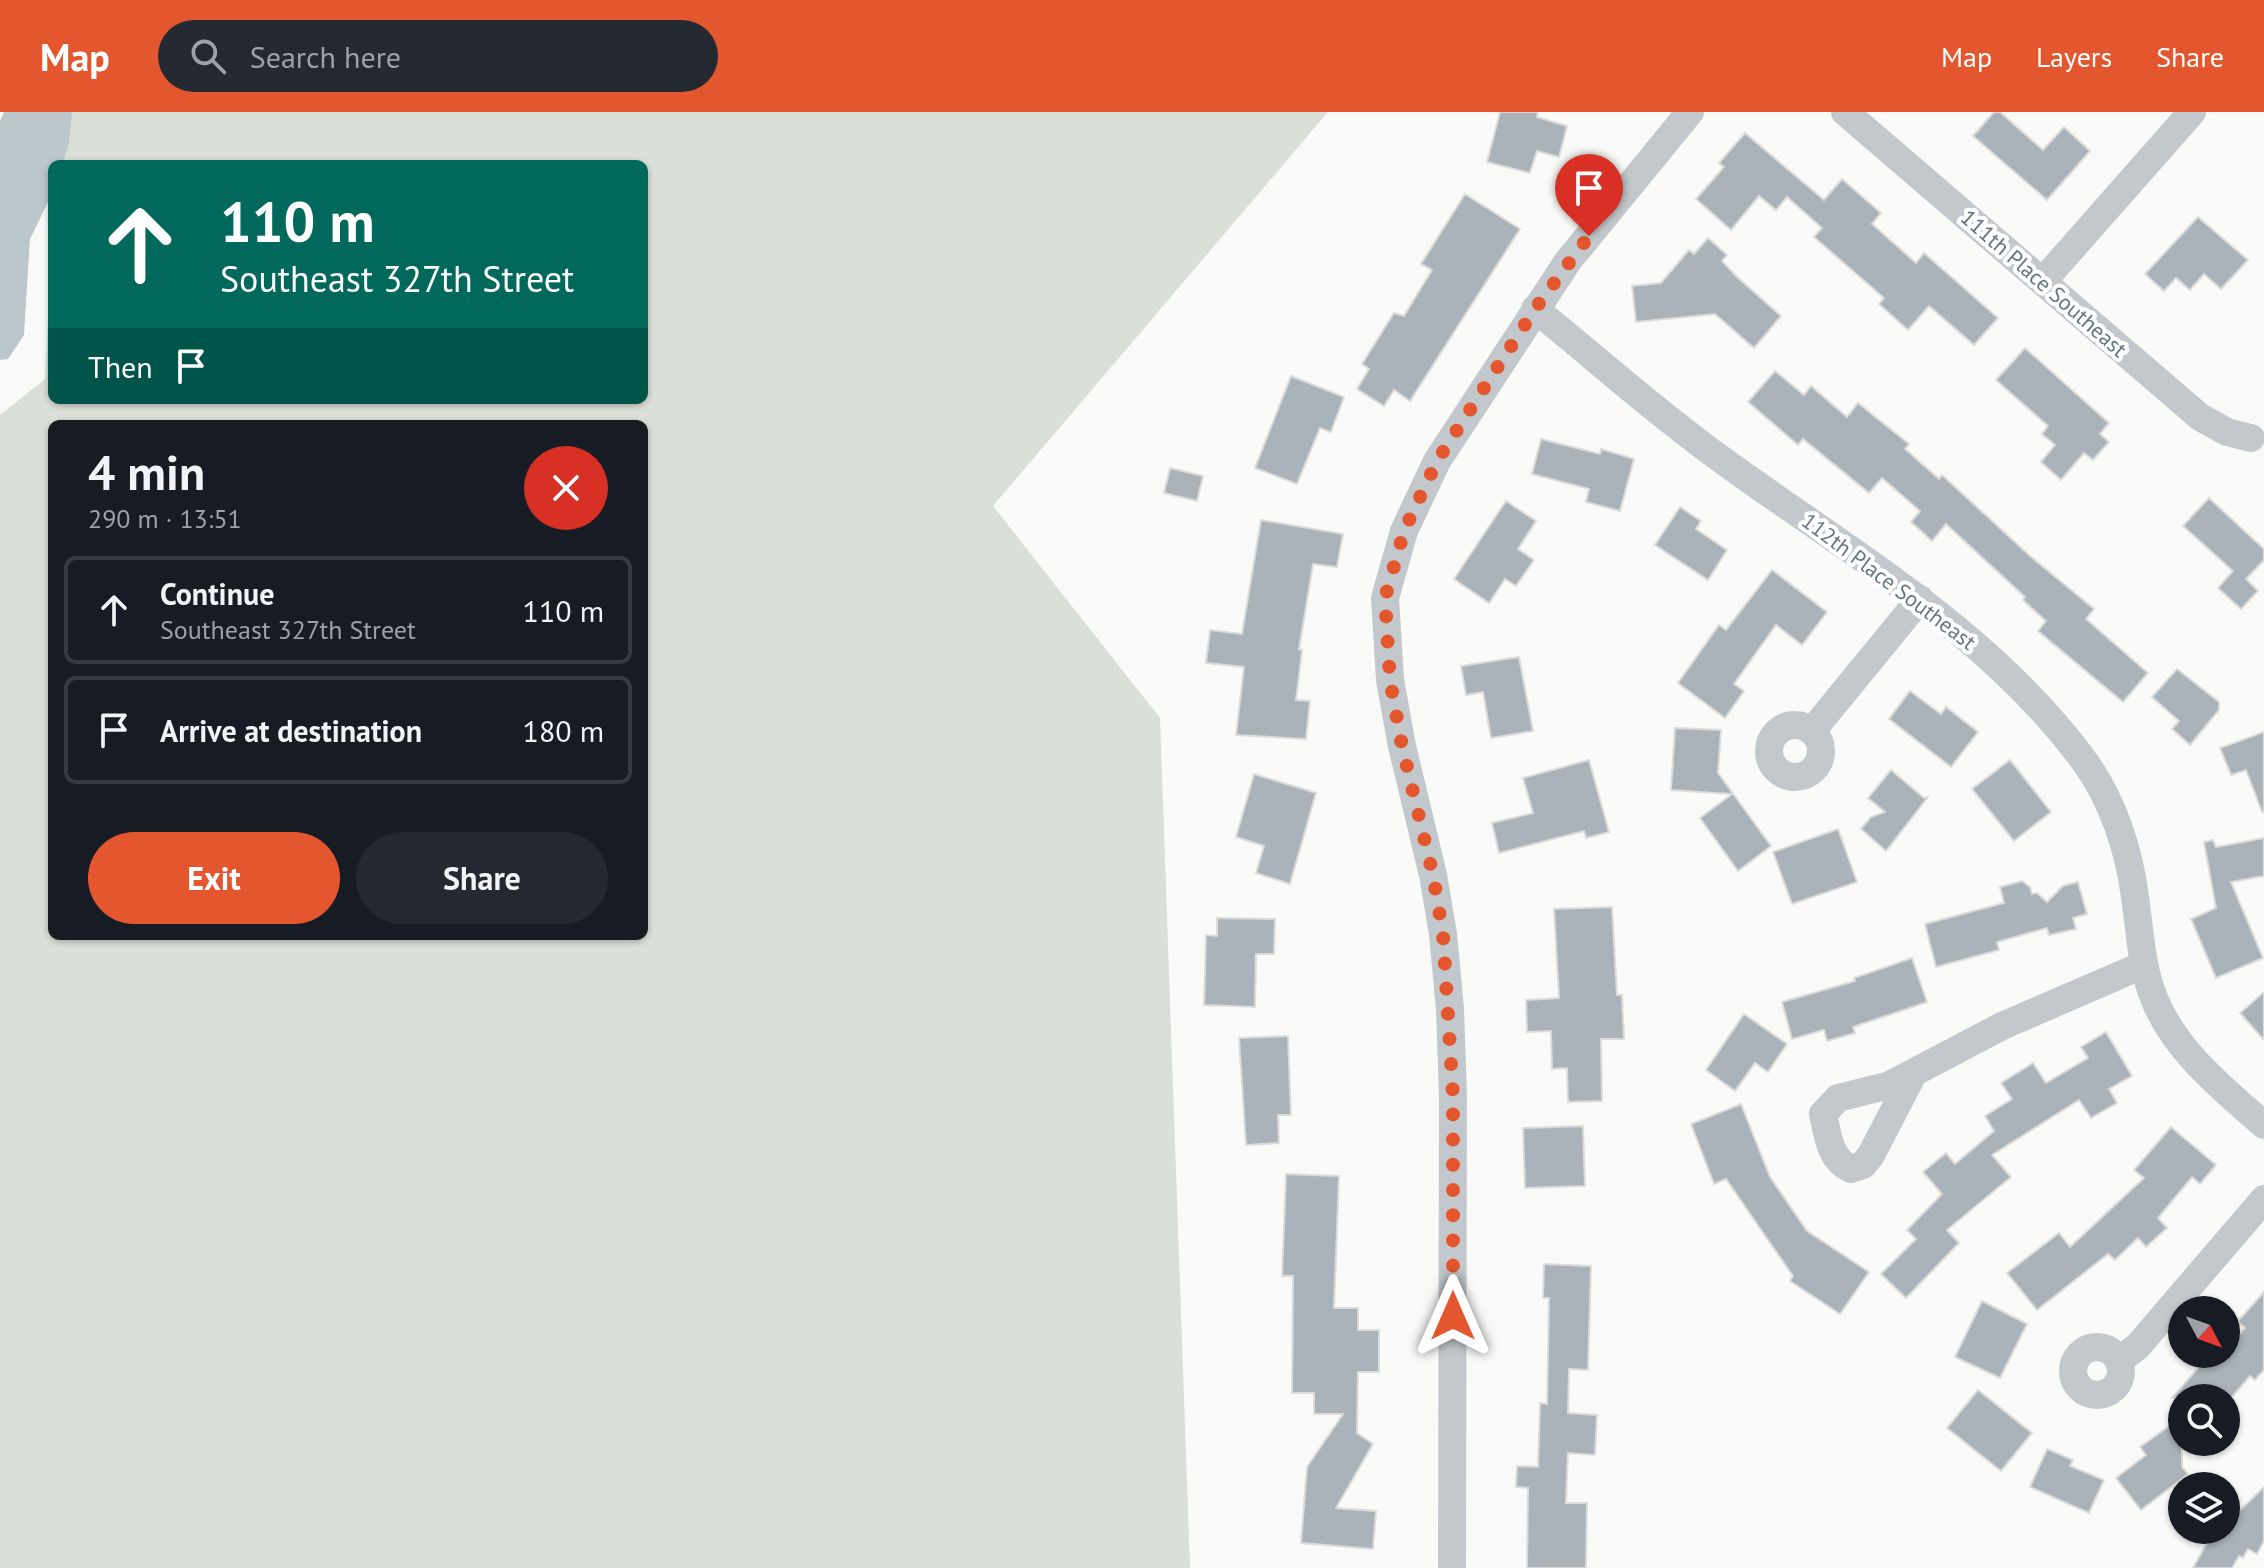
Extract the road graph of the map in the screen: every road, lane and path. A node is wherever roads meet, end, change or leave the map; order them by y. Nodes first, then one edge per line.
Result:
1 (1690, 112) edge
2 (1845, 112) edge
3 (2192, 112) edge
4 (2043, 281) junction
5 (1535, 309) junction
6 (2251, 438) dead end
7 (1920, 599) junction
8 (1812, 731) dead end
9 (2143, 965) junction
10 (1913, 1074) dead end
11 (2264, 1125) edge
12 (2264, 1199) edge
13 (2119, 1361) dead end
14 (1452, 1568) edge

1 - 5 street
2 - 4 street, 111th Place Southeast
3 - 4 street
4 - 6 street, 111th Place Southeast
5 - 7 street, 112th Place Southeast
5 - 14 street
7 - 8 street
7 - 9 street, 112th Place Southeast
9 - 10 street
9 - 11 street, 112th Place Southeast
12 - 13 street

